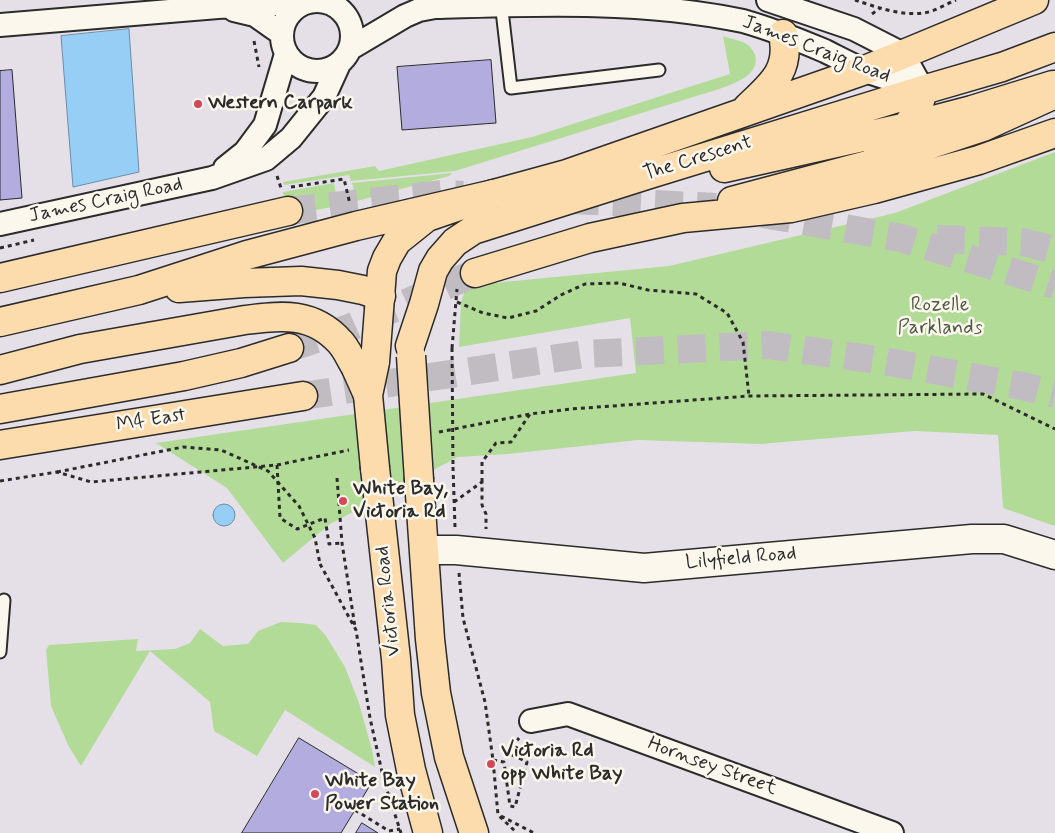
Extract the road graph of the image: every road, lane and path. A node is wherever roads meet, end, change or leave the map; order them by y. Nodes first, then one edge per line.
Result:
1 (768, 0) edge
2 (855, 0) edge
3 (956, 0) edge
4 (1034, 0) edge
5 (322, 1) edge
6 (502, 2) edge
7 (218, 7) junction
8 (0, 24) edge
9 (784, 34) junction
10 (249, 35) dead end
11 (284, 44) junction
12 (1055, 48) edge
13 (903, 54) junction
14 (345, 56) junction
15 (259, 68) dead end
16 (659, 70) dead end
17 (865, 70) junction
18 (1055, 85) edge
19 (923, 90) junction
20 (1055, 94) edge
21 (740, 114) junction
22 (907, 127) junction
23 (1055, 133) edge
24 (871, 164) junction
25 (650, 174) junction
26 (277, 176) dead end
27 (212, 178) junction
28 (494, 194) junction
29 (352, 209) dead end
30 (288, 211) tunnel mouth
31 (683, 218) junction
32 (0, 224) edge
33 (0, 278) edge
34 (466, 280) joint
35 (139, 290) junction
36 (381, 296) junction
37 (457, 302) junction
38 (0, 322) edge
39 (289, 348) tunnel mouth
40 (410, 351) junction
41 (365, 364) junction
42 (0, 370) edge
43 (302, 396) tunnel mouth
44 (0, 409) edge
45 (530, 414) dead end
46 (1055, 429) edge
47 (0, 446) edge
48 (277, 465) dead end
49 (337, 478) dead end
50 (0, 481) edge
51 (482, 482) junction
52 (454, 502) junction
53 (486, 529) dead end
54 (342, 543) junction
55 (424, 550) junction
56 (456, 550) junction
57 (1055, 555) edge
58 (4, 600) dead end
59 (356, 630) junction
60 (0, 652) edge
61 (531, 721) joint
62 (493, 760) junction
63 (355, 810) dead end
64 (498, 815) junction
65 (401, 831) edge
66 (428, 833) edge
67 (474, 833) edge
68 (517, 833) edge
69 (534, 833) edge
70 (892, 833) edge

1 - 13 street, James Craig Road
2 - 3 path
4 - 13 highway, The Crescent
5 - 7 street
5 - 11 street
5 - 14 street
6 - 9 street, James Craig Road
6 - 14 street, James Craig Road
6 - 16 lane
7 - 8 street
7 - 11 street
9 - 17 street, James Craig Road
9 - 21 highway
10 - 15 path
11 - 14 street
11 - 27 street, James Craig Road
12 - 19 highway, The Crescent
13 - 17 highway, The Crescent
13 - 19 street, James Craig Road
14 - 27 street, James Craig Road
17 - 19 street, James Craig Road
17 - 21 highway, The Crescent
18 - 22 highway
19 - 22 highway
19 - 25 highway, The Crescent
20 - 24 highway
21 - 28 highway, The Crescent
22 - 24 highway
22 - 25 highway
23 - 31 highway
24 - 31 highway
25 - 40 highway, The Crescent
26 - 29 path
27 - 32 street, James Craig Road
28 - 35 highway
28 - 36 highway
30 - 33 highway
31 - 34 highway
34 - 37 path
35 - 36 highway
35 - 38 highway
36 - 40 highway
36 - 41 highway
37 - 46 path
37 - 52 path, bridge
39 - 44 highway
40 - 55 highway, Victoria Road, bridge
41 - 42 highway
41 - 66 highway, Victoria Road, bridge
43 - 47 highway, M4 East
45 - 51 path
48 - 54 path
49 - 54 path
50 - 59 path, bridge
51 - 52 path
51 - 53 path
52 - 56 path
54 - 59 path
55 - 56 main road, Lilyfield Road
55 - 67 highway, Victoria Road
56 - 57 main road, Lilyfield Road
56 - 62 path
58 - 60 lane
59 - 65 path
61 - 62 path
61 - 70 street, Hornsey Street
62 - 64 path
63 - 65 path
64 - 68 path
64 - 69 path

